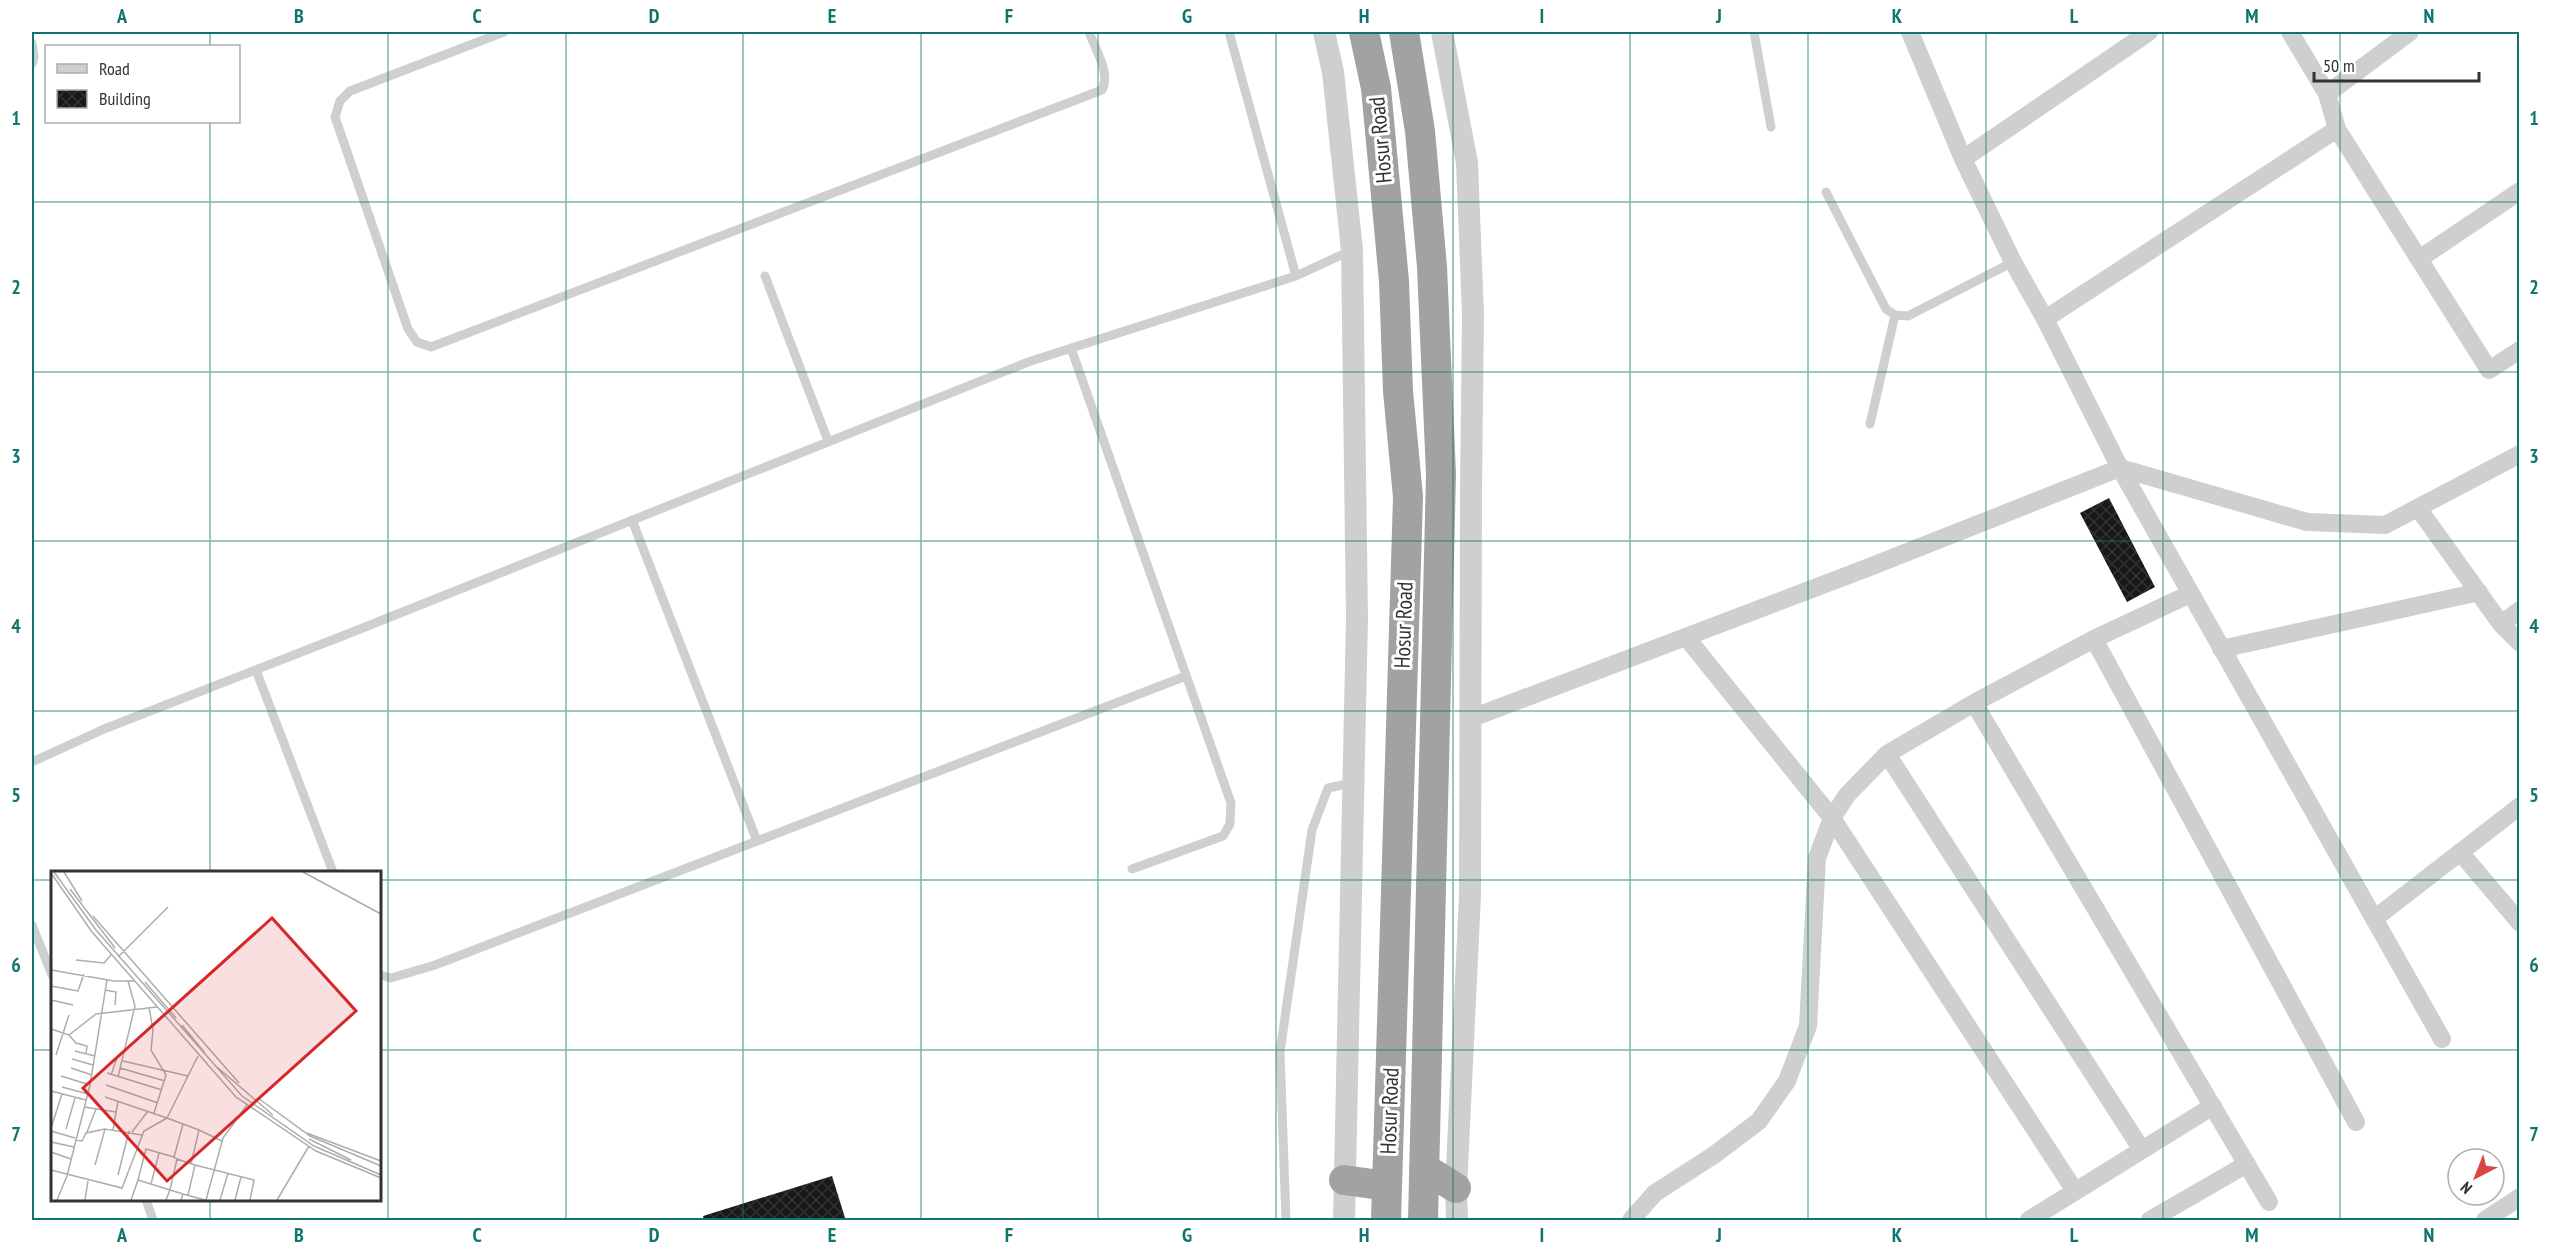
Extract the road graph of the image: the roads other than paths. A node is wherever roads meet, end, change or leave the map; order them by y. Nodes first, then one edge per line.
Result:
1 (504, 32) edge
2 (1089, 32) edge
3 (1229, 32) edge
4 (1324, 32) edge
5 (1364, 32) edge
6 (1404, 32) edge
7 (1442, 32) edge
8 (1754, 32) edge
9 (1910, 32) edge
10 (2149, 32) edge
11 (2290, 32) edge
12 (2410, 32) edge
13 (32, 43) edge
14 (32, 64) edge
15 (2327, 94) junction
16 (1771, 127) dead end
17 (2337, 129) junction
18 (1963, 159) junction
19 (2520, 191) edge
20 (1826, 192) dead end
21 (1352, 250) junction
22 (2419, 259) junction
23 (2013, 262) junction
24 (765, 276) dead end
25 (1296, 276) junction
26 (1895, 315) junction
27 (2045, 319) junction
28 (1071, 348) junction
29 (2520, 350) edge
30 (1870, 424) dead end
31 (828, 441) junction
32 (2520, 454) edge
33 (2120, 468) junction
34 (2418, 508) junction
35 (632, 520) junction
36 (2478, 592) junction
37 (2190, 594) junction
38 (2520, 610) edge
39 (2501, 624) junction
40 (1686, 638) junction
41 (2094, 639) junction
42 (2520, 643) edge
43 (2221, 649) junction
44 (256, 670) junction
45 (1186, 676) junction
46 (1974, 703) junction
47 (1472, 718) junction
48 (1887, 754) junction
49 (32, 762) edge
50 (1355, 783) junction
51 (2520, 806) edge
52 (1832, 818) junction
53 (757, 841) junction
54 (2460, 852) junction
55 (1132, 869) dead end
56 (332, 871) edge
57 (2374, 919) junction
58 (2520, 923) edge
59 (32, 925) edge
60 (51, 972) edge
61 (381, 975) edge
62 (2442, 1039) dead end
63 (2213, 1106) junction
64 (2356, 1122) dead end
65 (2142, 1150) junction
66 (2247, 1164) junction
67 (1424, 1168) junction
68 (1344, 1180) junction
69 (1387, 1186) junction
70 (1456, 1188) junction
71 (2075, 1191) junction
72 (2520, 1197) edge
73 (146, 1201) edge
74 (2270, 1202) dead end
75 (153, 1221) edge
76 (1286, 1221) edge
77 (1344, 1221) edge
78 (1386, 1221) edge
79 (1423, 1221) edge
80 (1457, 1221) edge
81 (1631, 1221) edge
82 (2029, 1221) edge
83 (2150, 1221) edge
84 (2485, 1221) edge

1 - 2 lane
3 - 25 lane
4 - 21 street
5 - 69 highway, Hosur Road
6 - 67 highway, Hosur Road
7 - 47 street
8 - 16 lane
9 - 18 street
10 - 18 street
11 - 15 street
12 - 15 street
13 - 14 lane
15 - 17 street
17 - 22 street
17 - 27 street
18 - 23 street
19 - 22 street
20 - 26 lane
21 - 25 lane
21 - 50 street
22 - 29 street
23 - 26 lane
23 - 27 street
24 - 31 lane
25 - 28 lane
26 - 30 lane
27 - 33 street
28 - 31 lane
28 - 45 lane
31 - 35 lane
32 - 34 street
33 - 34 street
33 - 37 street
33 - 40 street
34 - 36 street
35 - 44 lane
35 - 53 lane
36 - 39 street
36 - 43 street
37 - 41 street
37 - 43 street
38 - 39 street
39 - 42 street
40 - 47 street
40 - 52 street
41 - 46 street
41 - 64 street
43 - 57 street
44 - 49 lane
44 - 56 lane
45 - 53 lane
45 - 55 lane
46 - 48 street
46 - 63 street
47 - 70 street
48 - 52 street
48 - 65 street
50 - 68 street
50 - 76 lane
51 - 54 street
52 - 71 street
52 - 81 street
53 - 61 lane
54 - 57 street
54 - 58 street
57 - 62 street
59 - 60 lane
63 - 65 street
63 - 66 street
65 - 71 street
66 - 74 street
66 - 83 street
67 - 70 highway
67 - 79 highway, Hosur Road
68 - 69 highway
68 - 77 street
69 - 78 highway, Hosur Road
70 - 80 street
71 - 82 street
72 - 84 street
73 - 75 lane

